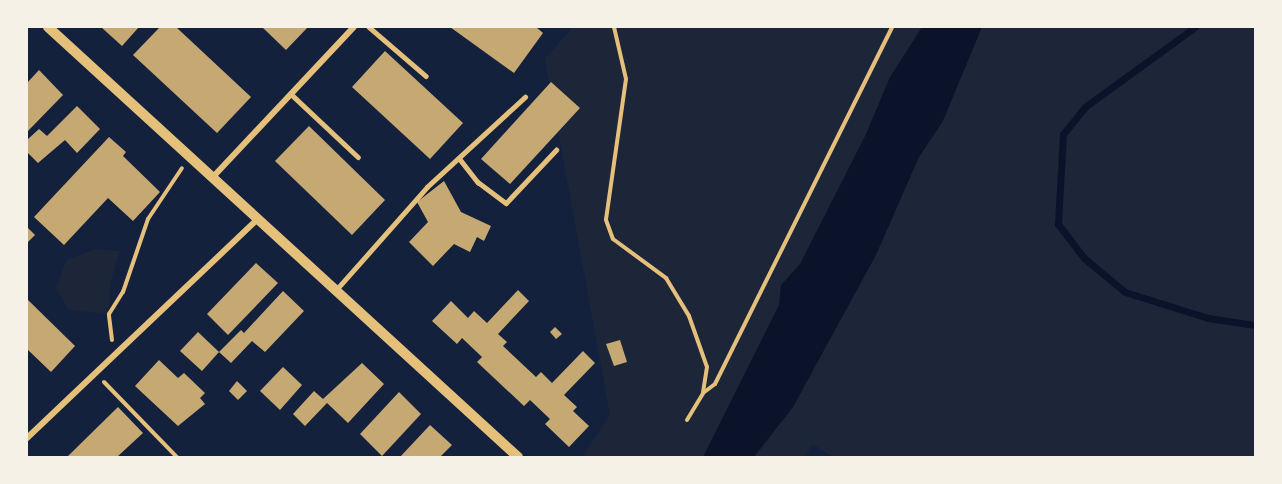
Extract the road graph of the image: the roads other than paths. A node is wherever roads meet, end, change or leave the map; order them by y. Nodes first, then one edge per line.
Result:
1 (48, 27) edge
2 (354, 27) edge
3 (369, 27) edge
4 (426, 76) dead end
5 (291, 94) junction
6 (525, 97) dead end
7 (556, 150) dead end
8 (358, 157) dead end
9 (459, 158) junction
10 (212, 178) junction
11 (257, 220) junction
12 (336, 290) junction
13 (27, 438) edge
14 (518, 457) edge

1 - 10 street
2 - 5 street
3 - 4 lane
5 - 8 lane
5 - 10 street
6 - 9 lane
7 - 9 lane
9 - 12 lane
10 - 11 street
11 - 12 street
11 - 13 street
12 - 14 street

